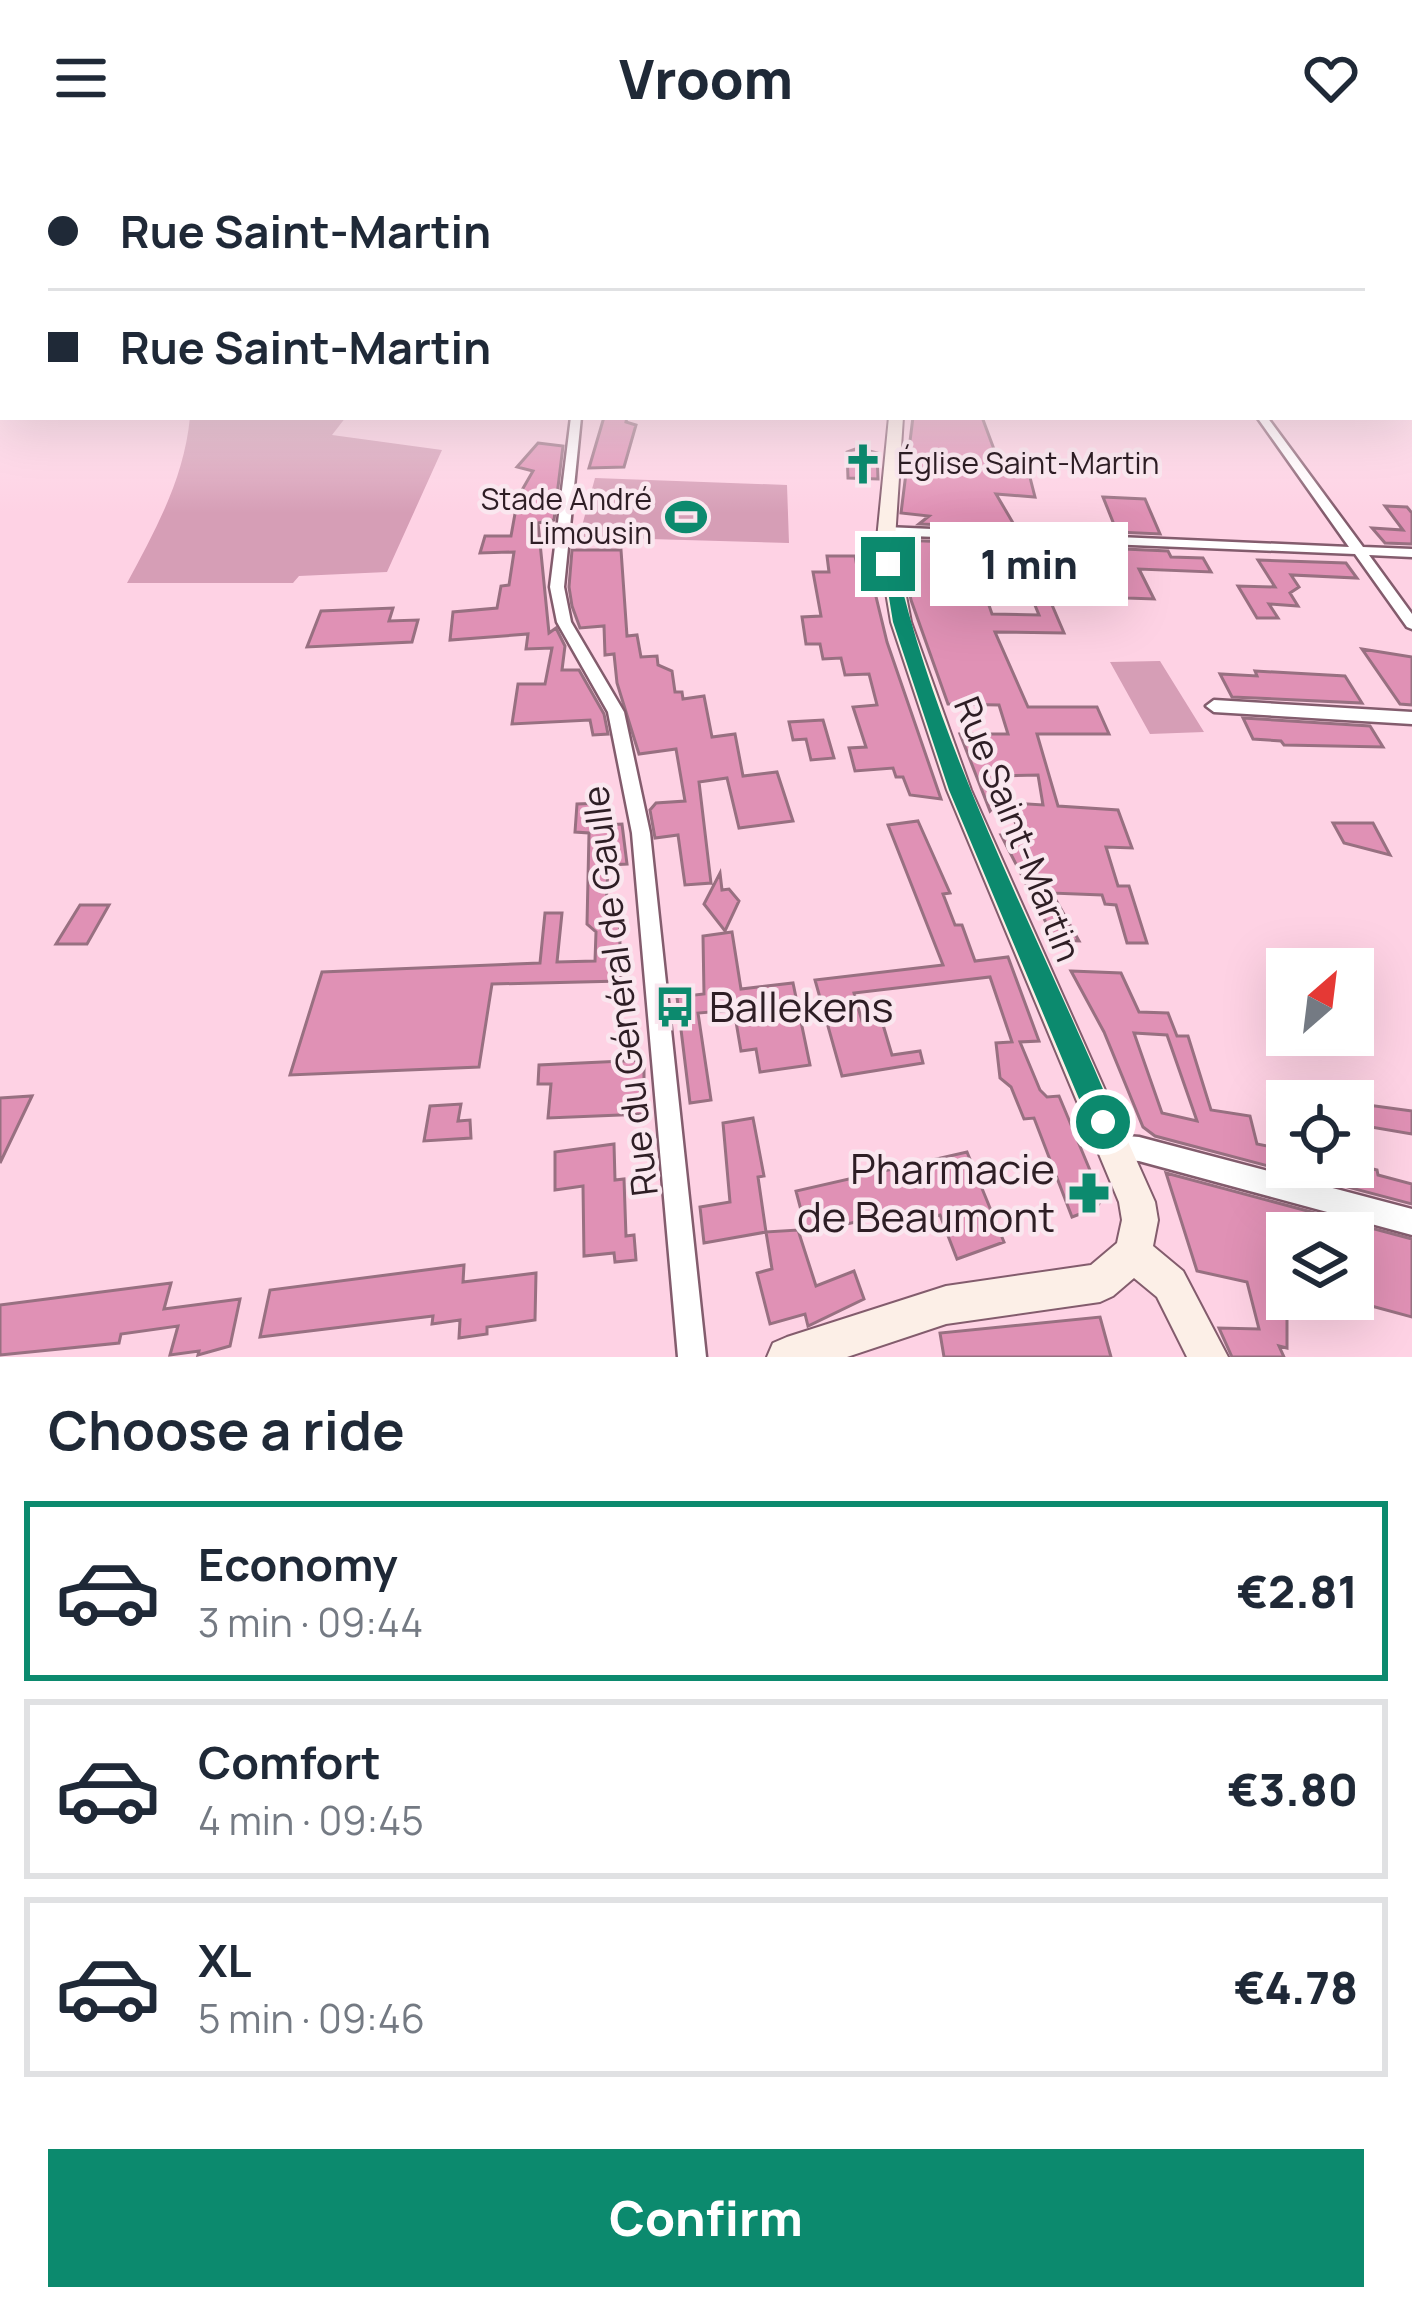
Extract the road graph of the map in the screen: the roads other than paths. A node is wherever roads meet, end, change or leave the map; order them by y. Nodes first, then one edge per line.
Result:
1 (576, 420) edge
2 (896, 420) edge
3 (1264, 420) edge
4 (886, 531) junction
5 (1361, 551) junction
6 (1412, 554) edge
7 (1412, 624) edge
8 (1214, 706) dead end
9 (1412, 718) edge
10 (1113, 1147) junction
11 (1412, 1222) edge
12 (1133, 1253) junction
13 (692, 1357) edge
14 (787, 1357) edge
15 (1208, 1357) edge

1 - 13 street, Rue du Général de Gaulle
2 - 4 main road, Rue Saint-Martin
3 - 5 street
4 - 5 street
4 - 10 main road, Rue Saint-Martin
5 - 6 street
5 - 7 street
8 - 9 street
10 - 11 street
10 - 12 main road, Rue Saint-Martin
12 - 14 main road
12 - 15 main road

